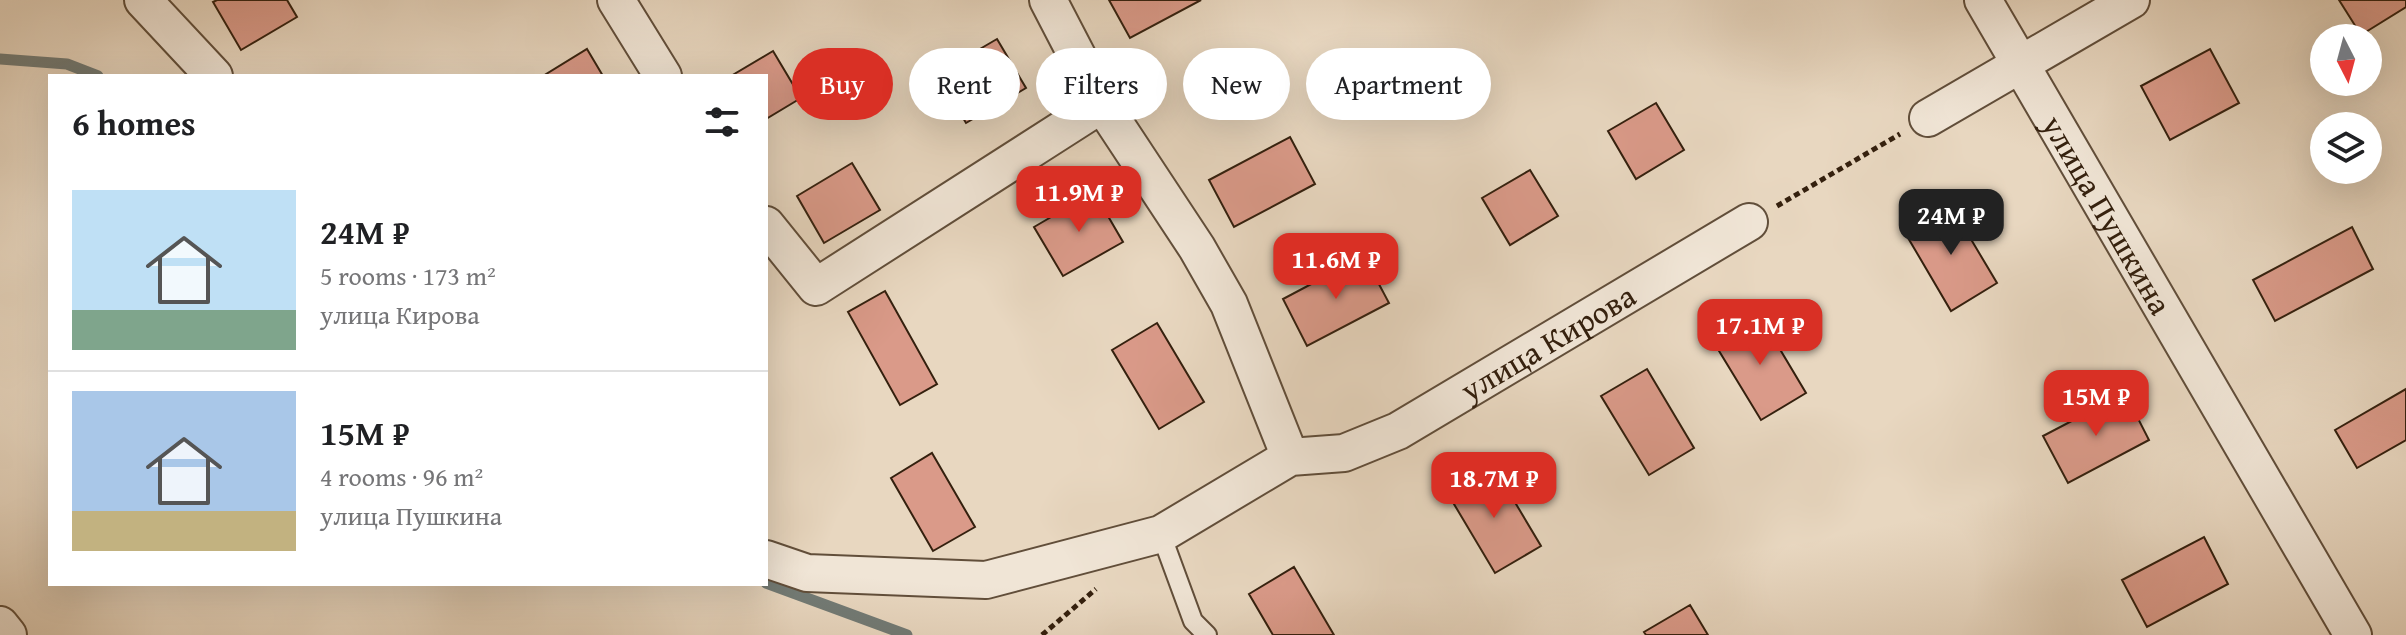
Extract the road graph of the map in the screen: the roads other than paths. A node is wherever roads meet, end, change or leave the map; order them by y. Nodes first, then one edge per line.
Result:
1 (143, 0) edge
2 (616, 0) edge
3 (1048, 0) edge
4 (1983, 0) edge
5 (2131, 0) edge
6 (1073, 48) edge
7 (2020, 63) junction
8 (212, 74) edge
9 (662, 74) edge
10 (1928, 118) road end
11 (1077, 120) edge
12 (1113, 120) edge
13 (1749, 222) road end
14 (768, 227) edge
15 (1290, 457) junction
16 (1161, 534) junction
17 (768, 560) edge
18 (0, 625) edge
19 (8, 635) edge
20 (1207, 635) edge
21 (2353, 635) edge

1 - 8 street
2 - 9 street
3 - 6 street
4 - 7 street, улица Пушкина
5 - 7 street
7 - 10 street
7 - 21 street, улица Пушкина
11 - 14 street
12 - 15 street
13 - 15 street, улица Кирова
15 - 16 street, улица Кирова
16 - 17 street, улица Кирова
16 - 20 lane
18 - 19 street

